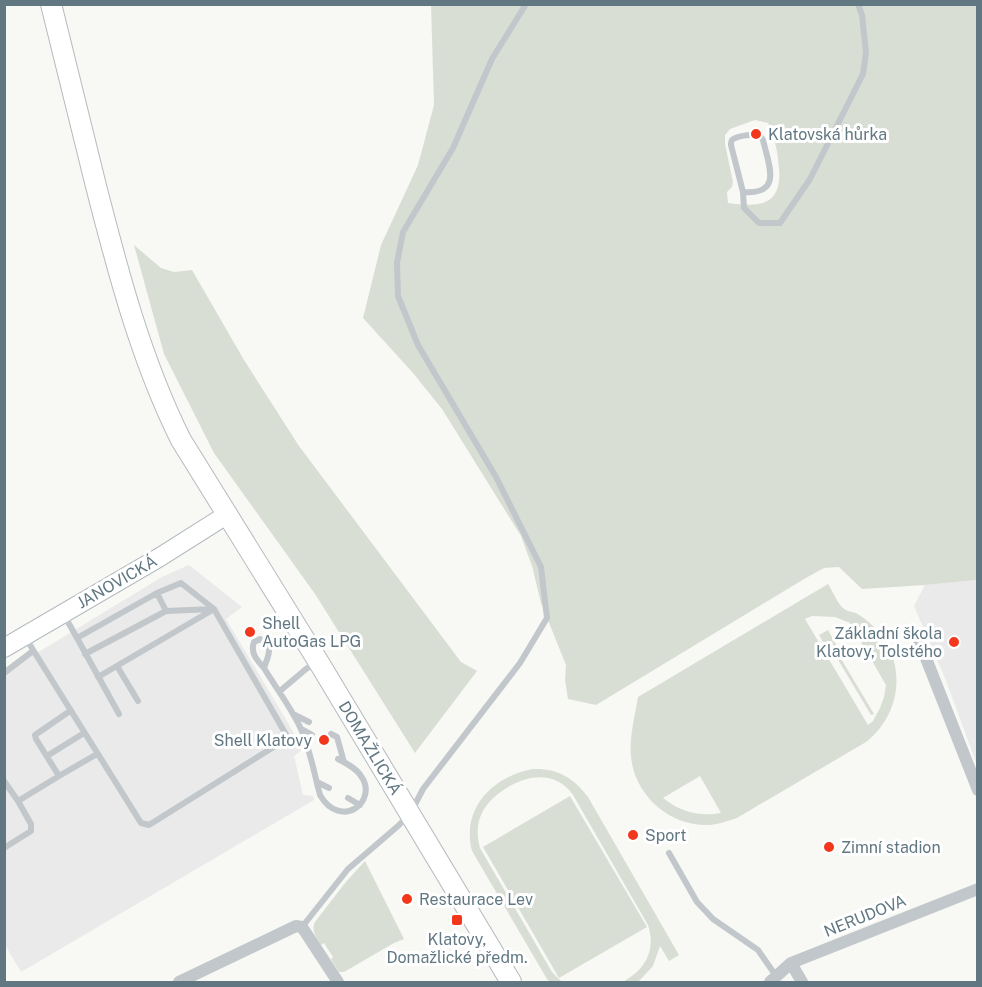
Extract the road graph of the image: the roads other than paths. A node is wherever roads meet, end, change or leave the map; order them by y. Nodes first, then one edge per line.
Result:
1 (51, 4) edge
2 (526, 4) edge
3 (858, 4) edge
4 (743, 192) junction
5 (228, 514) junction
6 (157, 593) junction
7 (214, 609) junction
8 (166, 611) junction
9 (63, 614) junction
10 (76, 638) junction
11 (918, 638) dead end
12 (29, 644) junction
13 (4, 648) edge
14 (85, 654) junction
15 (318, 661) junction
16 (117, 666) junction
17 (264, 668) dead end
18 (4, 673) edge
19 (99, 677) junction
20 (280, 691) junction
21 (138, 701) dead end
22 (70, 711) junction
23 (119, 714) dead end
24 (293, 714) junction
25 (309, 722) dead end
26 (301, 729) junction
27 (84, 733) junction
28 (331, 734) dead end
29 (312, 735) dead end
30 (306, 742) junction
31 (316, 747) dead end
32 (97, 754) junction
33 (47, 756) junction
34 (59, 776) junction
35 (4, 781) edge
36 (316, 782) junction
37 (329, 788) dead end
38 (978, 790) edge
39 (348, 798) dead end
40 (18, 801) junction
41 (360, 804) junction
42 (410, 814) junction
43 (4, 848) edge
44 (669, 853) dead end
45 (978, 889) edge
46 (302, 927) junction
47 (790, 963) junction
48 (773, 980) edge
49 (178, 982) edge
50 (338, 982) edge
51 (511, 982) edge
52 (802, 982) edge

1 - 5 main road, DOMAŽLICKÁ
2 - 42 lane
3 - 4 lane
4 - 4 lane
5 - 9 main road, JANOVICKÁ
5 - 15 main road, DOMAŽLICKÁ
6 - 7 lane
6 - 8 lane
6 - 10 lane
7 - 8 lane
7 - 16 lane
7 - 32 lane
8 - 14 lane
9 - 10 lane
9 - 12 main road, JANOVICKÁ
10 - 14 lane
11 - 38 street
12 - 13 main road, JANOVICKÁ
12 - 18 lane
12 - 22 lane
14 - 19 lane
15 - 20 lane
15 - 42 main road, DOMAŽLICKÁ
16 - 19 lane
16 - 21 lane
17 - 20 lane
19 - 23 lane
20 - 24 lane
22 - 27 lane
22 - 33 lane
24 - 25 lane
24 - 26 lane
26 - 29 lane
26 - 30 lane
27 - 32 lane
27 - 33 lane
28 - 41 lane
30 - 31 lane
30 - 36 lane
32 - 34 lane
33 - 34 lane
34 - 40 lane
35 - 40 lane
36 - 37 lane
36 - 41 lane
39 - 41 lane
40 - 43 lane
42 - 46 lane
42 - 51 main road, DOMAŽLICKÁ
44 - 48 lane
45 - 47 street, NERUDOVA
46 - 49 street
46 - 50 street
47 - 48 street, NERUDOVA
47 - 52 street

